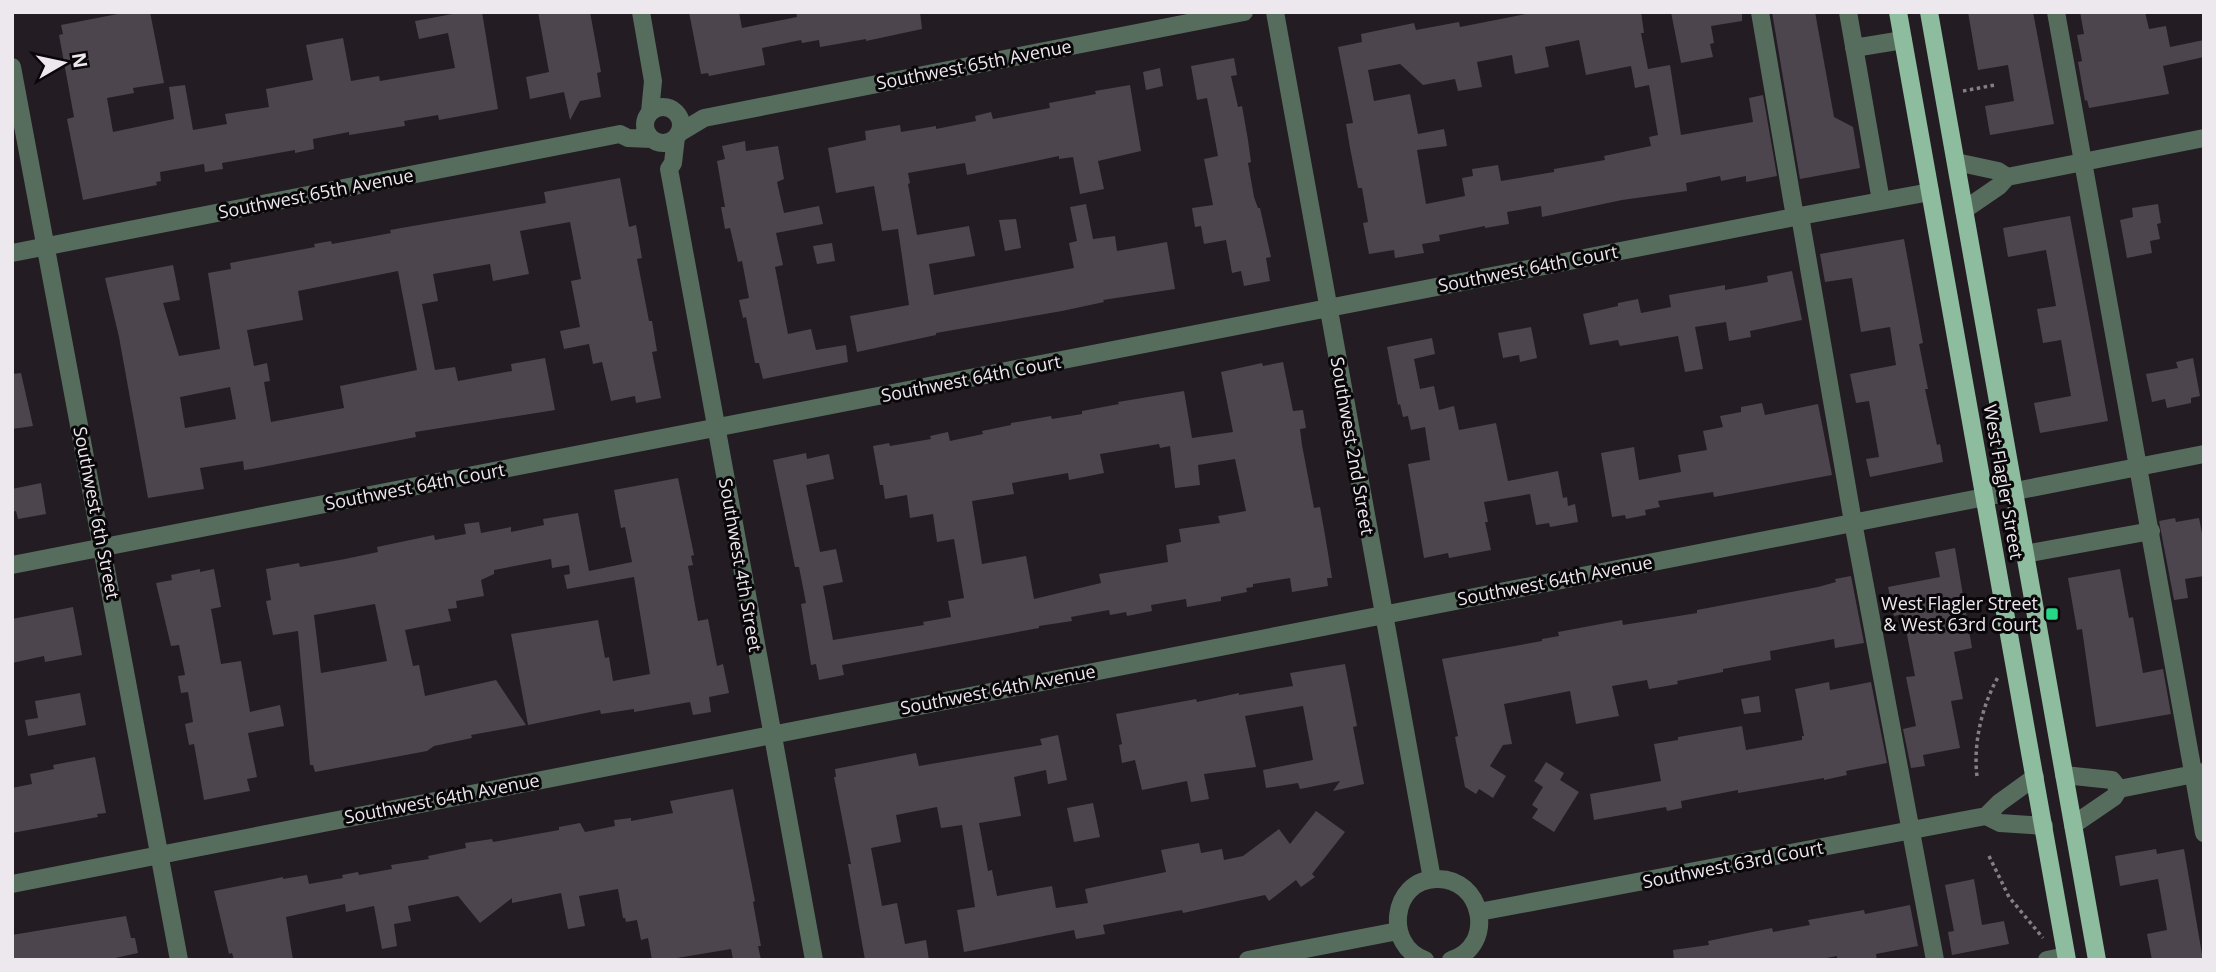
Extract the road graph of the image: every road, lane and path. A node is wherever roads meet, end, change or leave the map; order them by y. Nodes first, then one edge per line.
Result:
1 (641, 12) edge
2 (1244, 12) edge
3 (1275, 12) edge
4 (1759, 12) edge
5 (1848, 12) edge
6 (1898, 12) edge
7 (1929, 12) edge
8 (2056, 12) edge
9 (1903, 40) junction
10 (1854, 48) junction
11 (12, 67) edge
12 (653, 81) junction
13 (1995, 85) dead end
14 (1957, 92) dead end
15 (673, 110) junction
16 (648, 115) junction
17 (704, 118) junction
18 (620, 134) junction
19 (678, 135) junction
20 (2204, 138) edge
21 (653, 140) junction
22 (1956, 162) junction
23 (2083, 162) junction
24 (669, 169) junction
25 (2007, 177) junction
26 (1930, 192) junction
27 (1881, 201) junction
28 (1964, 210) junction
29 (1798, 216) junction
30 (46, 247) junction
31 (12, 253) edge
32 (1327, 309) junction
33 (716, 428) junction
34 (2204, 454) edge
35 (2140, 466) junction
36 (2014, 491) junction
37 (1985, 497) junction
38 (1853, 522) junction
39 (2151, 531) junction
40 (102, 548) junction
41 (2025, 554) junction
42 (12, 565) edge
43 (1384, 615) junction
44 (2001, 672) dead end
45 (771, 734) junction
46 (2198, 773) edge
47 (2064, 775) junction
48 (1977, 776) dead end
49 (2035, 777) junction
50 (2119, 789) junction
51 (1986, 816) junction
52 (2073, 825) junction
53 (2044, 826) junction
54 (1909, 831) junction
55 (2204, 833) edge
56 (160, 855) junction
57 (1989, 856) dead end
58 (1432, 879) junction
59 (12, 884) edge
60 (1479, 912) junction
61 (1398, 930) junction
62 (2048, 951) edge
63 (2067, 958) edge
64 (179, 960) edge
65 (814, 960) edge
66 (1248, 960) edge
67 (1425, 960) edge
68 (1451, 960) edge
69 (1934, 960) edge
70 (2097, 960) edge

1 - 12 street, Southwest 4th Street
2 - 17 street, Southwest 65th Avenue
3 - 32 street, Southwest 2nd Street
4 - 29 street
5 - 10 street
6 - 9 main road, West Flagler Street
7 - 22 main road, West Flagler Street
8 - 23 street
9 - 10 street
9 - 26 main road, West Flagler Street
10 - 27 street
11 - 30 street, Southwest 6th Street
12 - 15 street, Southwest 4th Street
12 - 16 street, Southwest 4th Street
13 - 14 path
15 - 16 street
15 - 17 street, Southwest 65th Avenue
15 - 19 street, Southwest 4th Street
16 - 18 street, Southwest 65th Avenue
16 - 21 street, Southwest 4th Street
17 - 19 street, Southwest 65th Avenue
18 - 21 street, Southwest 65th Avenue
18 - 30 street, Southwest 65th Avenue
19 - 21 street
19 - 24 street, Southwest 4th Street
20 - 23 street
21 - 24 street, Southwest 4th Street
22 - 25 street
22 - 28 main road, West Flagler Street
23 - 25 street
23 - 35 street
24 - 33 street, Southwest 4th Street
25 - 28 street
26 - 27 street, Southwest 64th Court
26 - 37 main road, West Flagler Street
27 - 29 street, Southwest 64th Court
28 - 36 main road, West Flagler Street
29 - 32 street, Southwest 64th Court
29 - 38 street
30 - 31 street, Southwest 65th Avenue
30 - 40 street, Southwest 6th Street
32 - 33 street, Southwest 64th Court
32 - 43 street, Southwest 2nd Street
33 - 40 street, Southwest 64th Court
33 - 45 street, Southwest 4th Street
34 - 35 street, Southwest 64th Avenue
35 - 36 street, Southwest 64th Avenue
35 - 39 street
36 - 37 street, Southwest 64th Avenue
36 - 41 main road, West Flagler Street
37 - 38 street, Southwest 64th Avenue
37 - 49 main road, West Flagler Street
38 - 43 street, Southwest 64th Avenue
38 - 54 street
39 - 41 street
39 - 46 street
40 - 42 street, Southwest 64th Court
40 - 56 street, Southwest 6th Street
41 - 47 main road, West Flagler Street
43 - 45 street, Southwest 64th Avenue
43 - 58 street, Southwest 2nd Street
44 - 48 path
45 - 56 street, Southwest 64th Avenue
45 - 65 street, Southwest 4th Street
46 - 50 street
46 - 55 street
47 - 50 street
47 - 52 main road, West Flagler Street
49 - 51 street, Southwest 63rd Court
49 - 53 main road, West Flagler Street
50 - 52 street
51 - 53 street, Southwest 63rd Court
51 - 54 street, Southwest 63rd Court
52 - 70 main road, West Flagler Street
53 - 63 main road, West Flagler Street
54 - 60 street, Southwest 63rd Court
54 - 69 street
56 - 59 street, Southwest 64th Avenue
56 - 64 street, Southwest 6th Street
57 - 62 path
58 - 60 street
58 - 61 street
60 - 68 street
61 - 66 street
61 - 67 street
62 - 63 street

